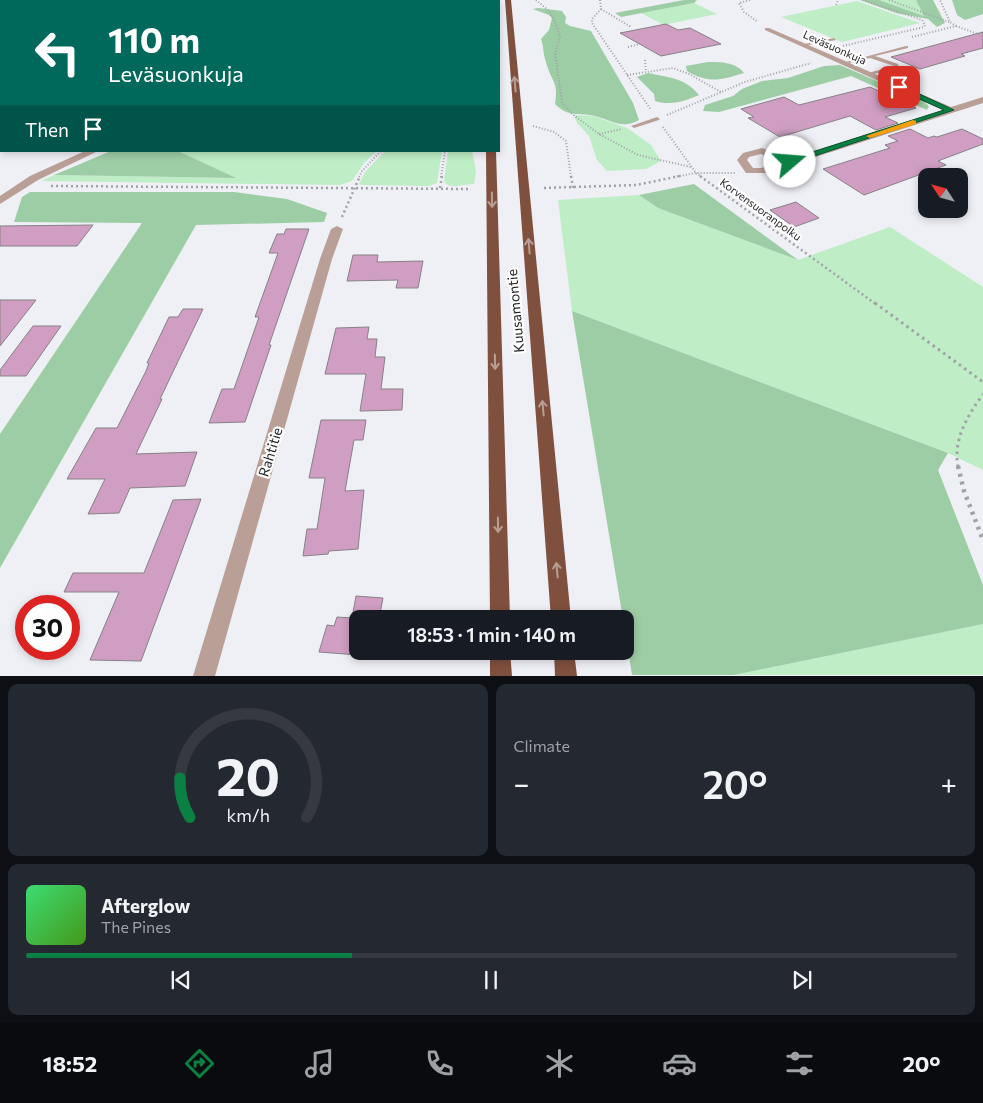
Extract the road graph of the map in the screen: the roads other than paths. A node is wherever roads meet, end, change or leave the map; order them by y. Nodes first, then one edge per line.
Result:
1 (508, 0) edge
2 (765, 27) road end
3 (834, 38) dead end
4 (802, 45) junction
5 (906, 47) dead end
6 (870, 56) junction
7 (844, 63) junction
8 (870, 74) junction
9 (983, 100) edge
10 (950, 110) junction
11 (657, 119) road end
12 (634, 126) road end
13 (91, 152) edge
14 (491, 152) edge
15 (790, 162) junction
16 (1, 200) edge
17 (337, 229) road end
18 (500, 610) edge
19 (560, 610) edge
20 (500, 660) edge
21 (565, 660) edge
22 (204, 676) edge
23 (501, 676) edge
24 (566, 676) edge

19 -> 1 highway, Kuusamontie
2 - 4 street, Leväsuonkuja
3 - 4 lane
4 - 7 street, Leväsuonkuja
5 - 6 lane
6 - 7 lane
6 - 8 lane
7 - 8 street, Leväsuonkuja
8 - 10 street, Leväsuonkuja
9 - 10 street
10 - 15 street
11 - 12 lane
13 - 16 street
14 -> 18 highway, Kuusamontie
15 - 15 street
17 - 22 street, Rahtitie
20 - 23 highway
21 - 24 highway

